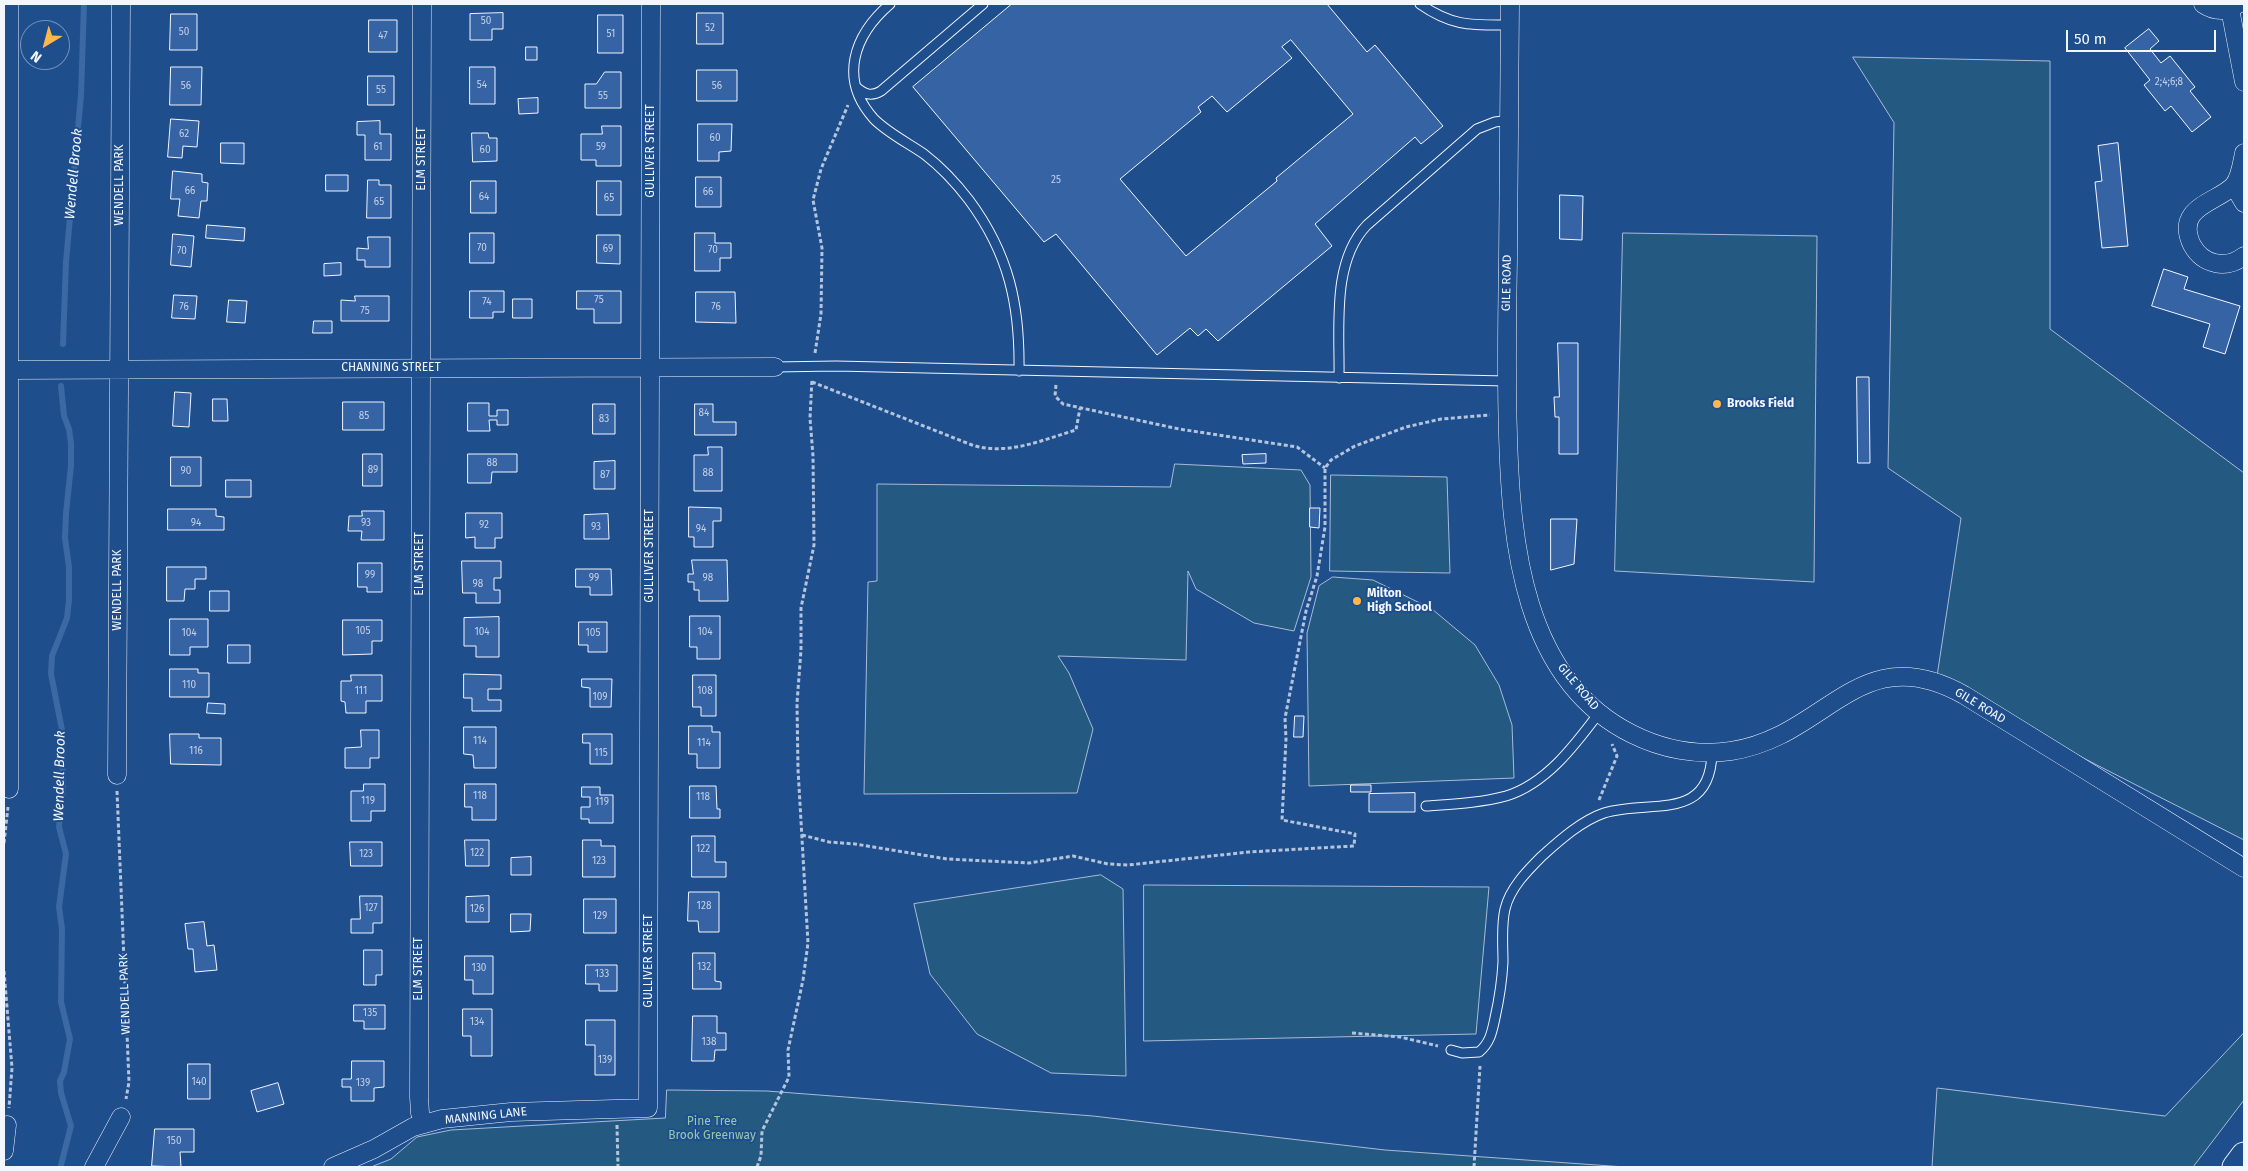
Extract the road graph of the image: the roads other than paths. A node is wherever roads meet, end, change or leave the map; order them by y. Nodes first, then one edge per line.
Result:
1 (10, 4) edge
2 (121, 4) edge
3 (422, 4) edge
4 (651, 4) edge
5 (890, 4) edge
6 (983, 4) edge
7 (1420, 4) edge
8 (1510, 4) edge
9 (2203, 4) edge
10 (2234, 6) edge
11 (1510, 24) junction
12 (2244, 82) edge
13 (856, 86) junction
14 (1510, 120) junction
15 (2244, 153) edge
16 (2234, 186) junction
17 (2244, 203) edge
18 (2244, 256) edge
19 (651, 367) junction
20 (775, 367) joint
21 (421, 368) junction
22 (8, 370) junction
23 (120, 370) junction
24 (1019, 371) junction
25 (1339, 378) junction
26 (1506, 381) junction
27 (1599, 713) junction
28 (1712, 753) junction
29 (117, 776) road end
30 (9, 789) road end
31 (1426, 806) dead end
32 (2244, 868) edge
33 (1451, 1050) road end
34 (648, 1108) joint
35 (121, 1117) road end
36 (424, 1124) junction
37 (7, 1125) road end
38 (4, 1151) edge
39 (2244, 1154) edge
40 (94, 1167) edge
41 (333, 1167) edge
42 (2235, 1167) edge

1 - 22 street
2 - 23 street, WENDELL PARK
3 - 21 street, ELM STREET
4 - 19 street, GULLIVER STREET
5 - 13 lane
6 - 13 lane
7 - 11 lane
8 - 11 street, GILE ROAD
9 - 10 street
10 - 12 street
11 - 14 street, GILE ROAD
13 - 24 lane
14 - 25 lane
14 - 26 street, GILE ROAD
15 - 16 street
16 - 17 street
16 - 18 street
19 - 20 street, CHANNING STREET
19 - 21 street, CHANNING STREET
19 - 34 street, GULLIVER STREET
20 - 24 lane
21 - 23 street, CHANNING STREET
21 - 36 street, ELM STREET
22 - 23 street, CHANNING STREET
22 - 30 street
23 - 29 street, WENDELL PARK
24 - 25 lane
25 - 26 lane
26 - 27 street, GILE ROAD
27 - 28 street, GILE ROAD
27 - 31 lane
28 - 32 street, GILE ROAD
28 - 33 lane
34 - 36 street, MANNING LANE
35 - 40 street
36 - 41 street, MANNING LANE
37 - 38 street
39 - 42 main road

